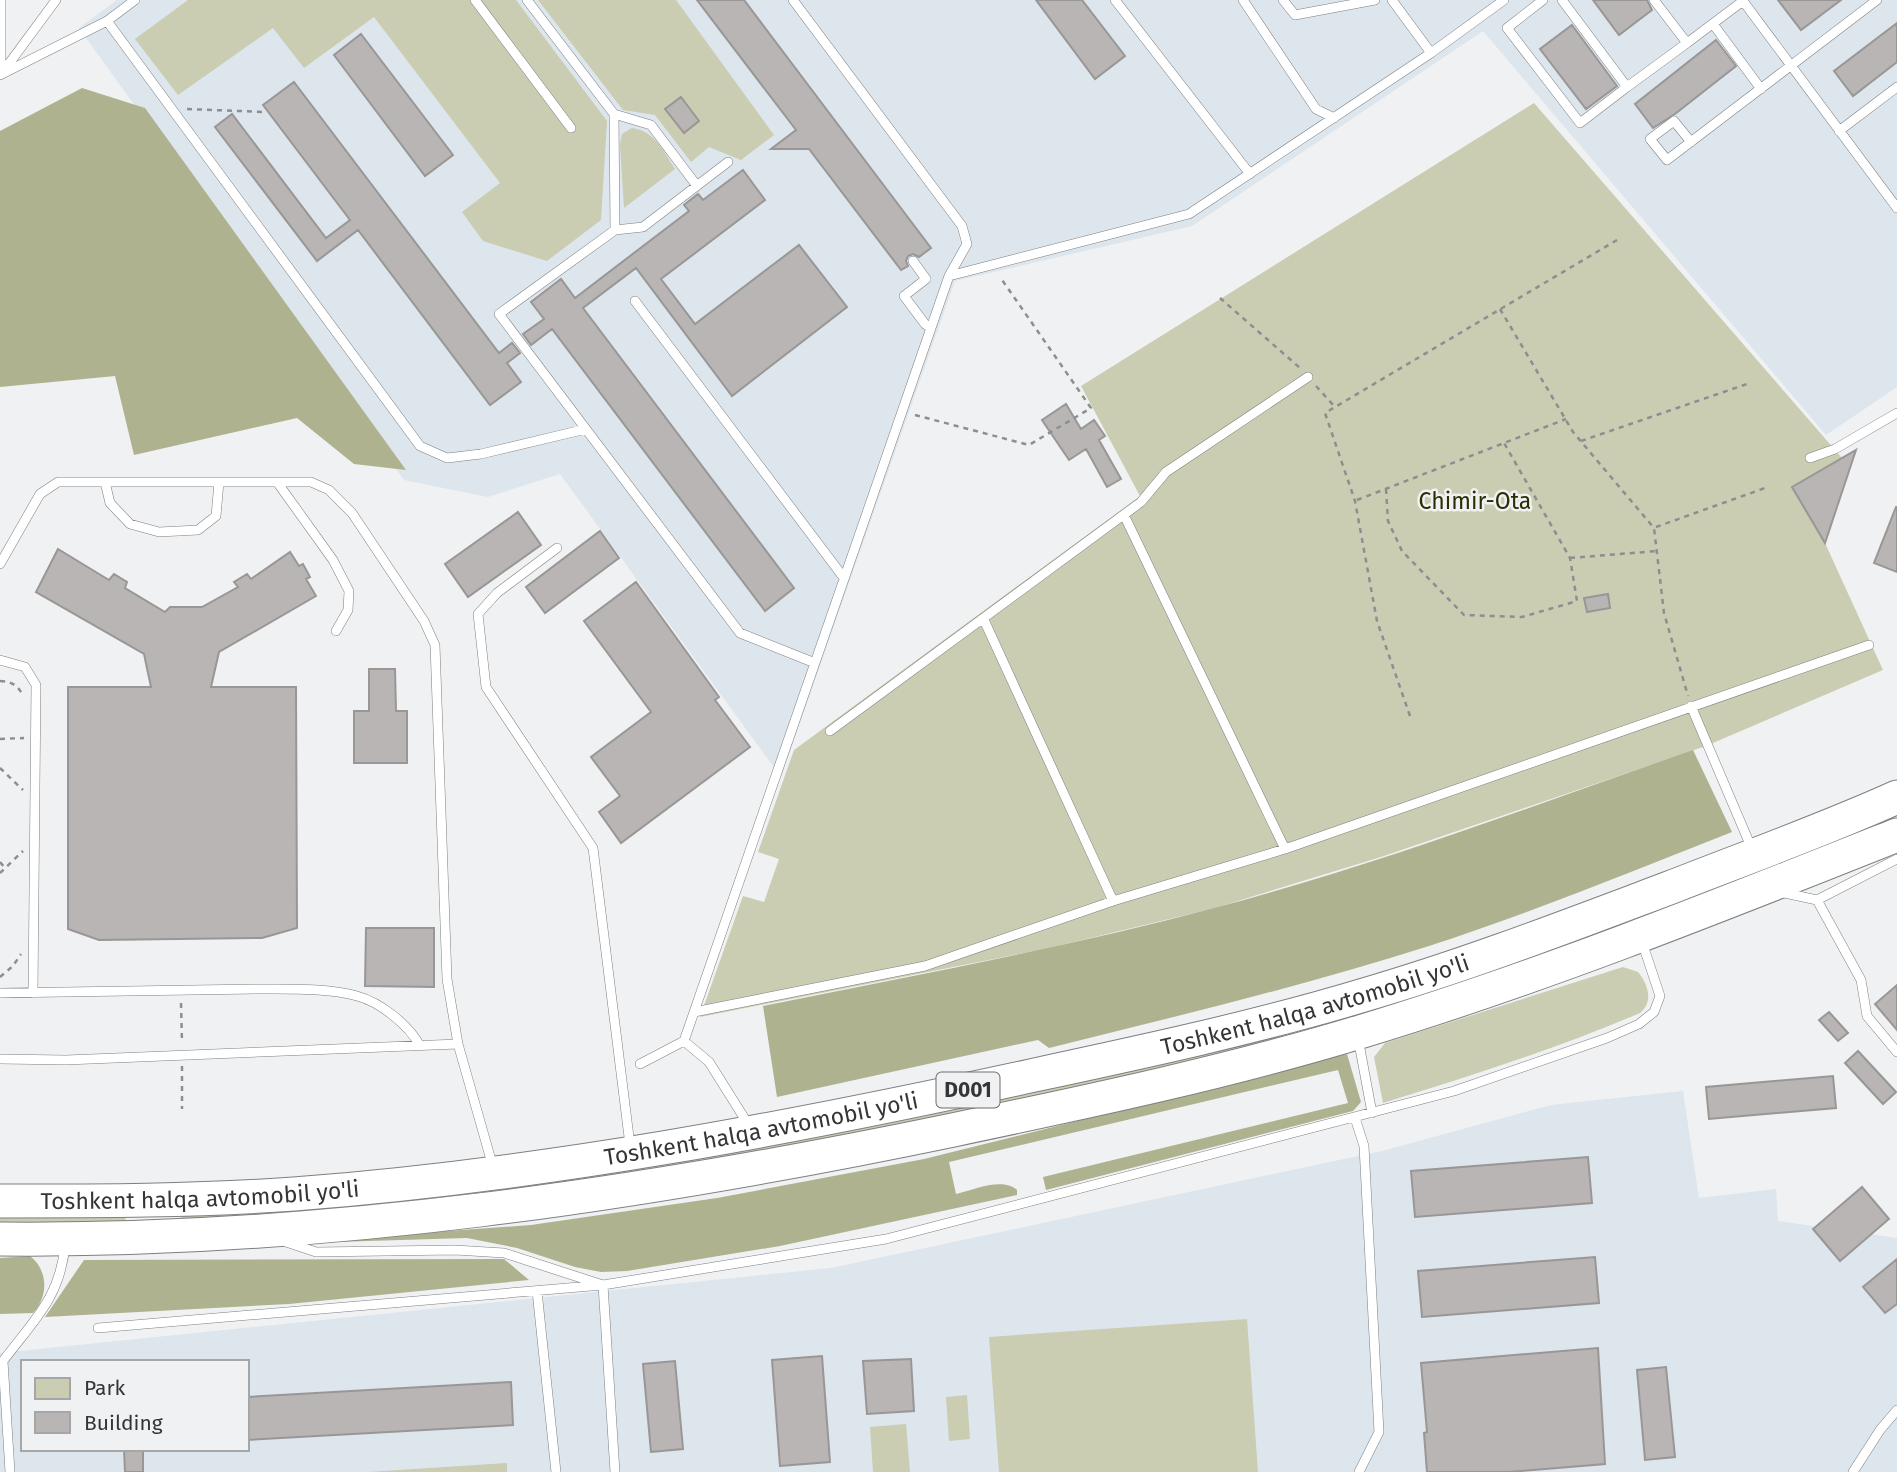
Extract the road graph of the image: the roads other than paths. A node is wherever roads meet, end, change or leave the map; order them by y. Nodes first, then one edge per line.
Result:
1 (1, 0) edge
2 (56, 0) edge
3 (135, 0) edge
4 (475, 0) edge
5 (527, 0) edge
6 (793, 0) edge
7 (1115, 0) edge
8 (1243, 0) edge
9 (1283, 0) edge
10 (1375, 0) edge
11 (1392, 0) edge
12 (1504, 0) edge
13 (1543, 0) edge
14 (1562, 0) edge
15 (1654, 0) edge
16 (1877, 0) edge
17 (1743, 1) edge
18 (107, 21) junction
19 (1713, 24) junction
20 (1686, 43) junction
21 (1431, 53) junction
22 (1791, 66) junction
23 (1, 75) edge
24 (1627, 87) junction
25 (1897, 87) edge
26 (1761, 89) junction
27 (614, 114) junction
28 (1334, 118) junction
29 (571, 128) dead end
30 (1839, 131) junction
31 (1690, 142) junction
32 (728, 162) dead end
33 (1250, 174) junction
34 (697, 186) junction
35 (1896, 203) edge
36 (615, 230) junction
37 (913, 261) dead end
38 (949, 276) junction
39 (635, 301) dead end
40 (931, 328) junction
41 (1308, 377) road end
42 (1897, 412) edge
43 (586, 429) junction
44 (1810, 457) dead end
45 (105, 482) junction
46 (219, 482) junction
47 (277, 482) junction
48 (1124, 515) junction
49 (557, 548) dead end
50 (0, 564) edge
51 (844, 578) junction
52 (984, 620) junction
53 (336, 631) dead end
54 (1869, 645) dead end
55 (0, 660) edge
56 (815, 663) junction
57 (1690, 706) junction
58 (831, 731) dead end
59 (1897, 797) edge
60 (1897, 835) edge
61 (1285, 849) junction
62 (1754, 855) junction
63 (1897, 859) edge
64 (1762, 888) junction
65 (1817, 900) junction
66 (1113, 901) junction
67 (1639, 934) junction
68 (0, 993) edge
69 (33, 993) junction
70 (694, 1012) junction
71 (1302, 1013) junction
72 (1357, 1033) junction
73 (684, 1041) junction
74 (458, 1044) junction
75 (420, 1046) junction
76 (1311, 1046) junction
77 (1897, 1052) edge
78 (0, 1059) edge
79 (640, 1064) dead end
80 (1372, 1113) junction
81 (1355, 1118) junction
82 (754, 1133) junction
83 (631, 1154) junction
84 (495, 1172) junction
85 (155, 1200) junction
86 (0, 1201) edge
87 (253, 1231) junction
88 (155, 1237) junction
89 (0, 1239) edge
90 (65, 1239) junction
91 (603, 1285) junction
92 (537, 1291) junction
93 (98, 1328) dead end
94 (1897, 1410) edge
95 (10, 1472) edge
96 (556, 1472) edge
97 (615, 1472) edge
98 (1359, 1472) edge
99 (1853, 1472) edge

1 - 23 lane
2 - 23 lane
3 - 18 lane
4 - 29 lane
5 - 27 lane
6 - 38 lane
7 - 33 lane
8 - 28 lane
9 - 10 lane
11 - 21 lane
12 - 21 lane
13 - 24 lane
14 - 24 lane
15 - 20 lane
16 - 22 lane
17 - 19 lane
17 - 22 lane
18 - 23 lane
18 - 43 lane
19 - 20 lane
19 - 26 lane
20 - 24 lane
21 - 28 lane
22 - 26 lane
22 - 30 lane
25 - 30 lane
26 - 31 lane
27 - 34 lane
27 - 36 lane
28 - 33 lane
30 - 35 lane
31 - 31 lane
32 - 34 lane
33 - 38 lane
34 - 36 lane
36 - 43 lane
37 - 40 lane
38 - 40 lane
39 - 51 lane
40 - 51 lane
41 - 48 lane
42 - 44 lane
43 - 56 lane
45 - 46 lane
45 - 46 lane
45 - 50 lane
46 - 47 lane
47 - 53 lane
47 - 74 lane
48 - 52 lane
48 - 61 lane
49 - 83 lane
51 - 56 lane
52 - 58 lane
52 - 66 lane
54 - 57 lane
55 - 69 lane
56 - 70 lane
57 - 61 lane
57 - 62 lane
59 - 62 highway, Toshkent halqa avtomobil yo'li / D001
60 - 64 highway, Toshkent halqa avtomobil yo'li / D001
61 - 66 lane
62 - 71 highway, Toshkent halqa avtomobil yo'li / D001
63 - 65 lane
64 - 65 lane
64 - 67 highway, Toshkent halqa avtomobil yo'li / D001
65 - 77 lane
66 - 70 lane
67 - 72 highway, Toshkent halqa avtomobil yo'li / D001
67 - 80 lane
68 - 69 lane
69 - 75 lane
70 - 73 lane
71 - 76 highway
71 - 82 highway, Toshkent halqa avtomobil yo'li / D001
72 - 76 highway, Toshkent halqa avtomobil yo'li / D001
72 - 80 lane
73 - 79 lane
73 - 82 lane
74 - 75 lane
74 - 84 lane
75 - 78 lane
76 - 87 highway, Toshkent halqa avtomobil yo'li / D001
80 - 81 lane
81 - 91 lane
81 - 98 lane
82 - 83 highway, Toshkent halqa avtomobil yo'li / D001
83 - 84 highway, Toshkent halqa avtomobil yo'li / D001
84 - 85 highway, Toshkent halqa avtomobil yo'li / D001
85 - 86 highway, Toshkent halqa avtomobil yo'li / D001
85 - 88 highway
87 - 88 highway, Toshkent halqa avtomobil yo'li / D001
87 - 91 lane
88 - 90 highway, Toshkent halqa avtomobil yo'li / D001
89 - 90 highway, Toshkent halqa avtomobil yo'li / D001
90 - 95 lane
91 - 92 lane
91 - 97 lane
92 - 93 lane
92 - 96 lane
94 - 99 lane

